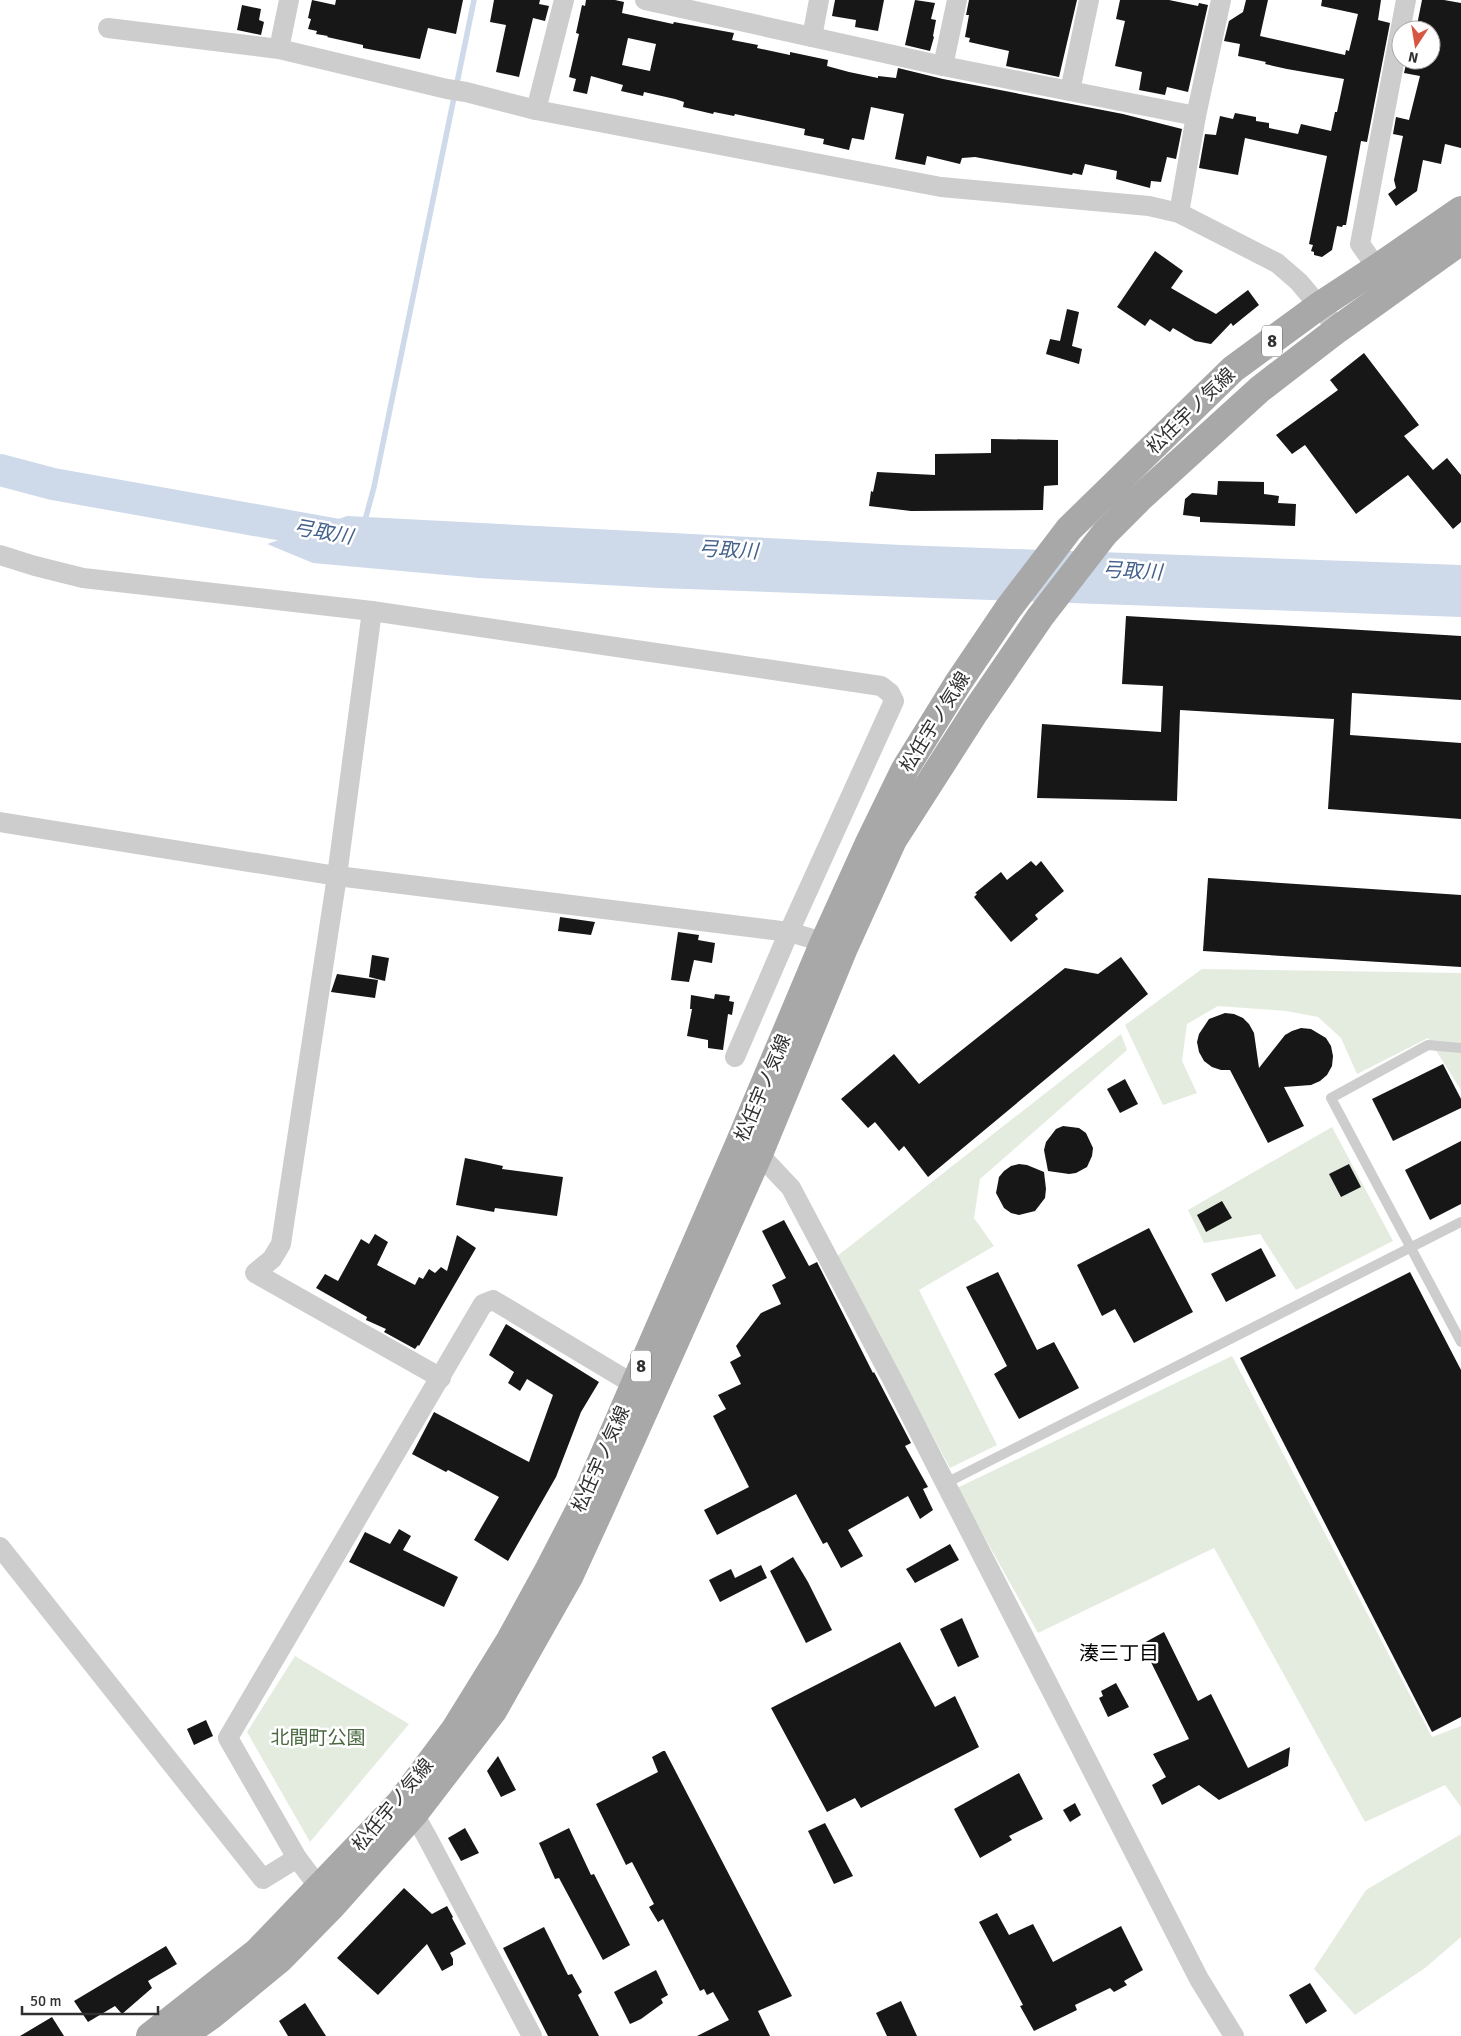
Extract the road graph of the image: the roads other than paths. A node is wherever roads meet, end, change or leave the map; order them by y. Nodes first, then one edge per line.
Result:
1 (289, 0) edge
2 (564, 0) edge
3 (645, 0) edge
4 (819, 0) edge
5 (957, 0) edge
6 (1089, 0) edge
7 (1221, 0) edge
8 (1406, 0) edge
9 (688, 5) edge
10 (108, 28) dead end
11 (812, 37) junction
12 (278, 49) junction
13 (943, 66) junction
14 (1070, 91) junction
15 (536, 110) junction
16 (1196, 116) junction
17 (1461, 210) edge
18 (1179, 213) junction
19 (1461, 242) edge
20 (1385, 279) junction
21 (1319, 306) junction
22 (1338, 329) junction
23 (0, 555) edge
24 (372, 610) junction
25 (0, 822) edge
26 (336, 876) junction
27 (789, 932) junction
28 (834, 945) junction
29 (1461, 1048) edge
30 (735, 1057) dead end
31 (749, 1149) junction
32 (1461, 1222) edge
33 (1410, 1246) junction
34 (1461, 1342) edge
35 (441, 1378) junction
36 (643, 1388) junction
37 (946, 1483) junction
38 (0, 1547) edge
39 (407, 1808) junction
40 (297, 1858) junction
41 (326, 1897) junction
42 (150, 2036) edge
43 (182, 2036) edge
44 (532, 2036) edge
45 (1234, 2036) edge

1 - 12 street
2 - 15 street
3 - 9 street
4 - 11 street
5 - 13 street
6 - 14 street
7 - 16 street
8 - 20 street
9 - 11 street
10 - 12 street
11 - 13 street
12 - 15 street
13 - 14 street
14 - 16 street
15 - 18 street
16 - 18 street
17 - 20 main road, 松任宇ノ気線 / 8
18 - 21 street
19 - 20 main road, 松任宇ノ気線 / 8
20 - 21 main road, 松任宇ノ気線 / 8
20 - 22 main road, 松任宇ノ気線 / 8
21 - 22 street
21 - 28 main road, 松任宇ノ気線 / 8
22 - 28 main road, 松任宇ノ気線 / 8
23 - 24 street
24 - 26 street
24 - 27 street
25 - 26 street
26 - 27 street
26 - 35 street
27 - 28 street
27 - 30 street
28 - 31 main road, 松任宇ノ気線 / 8
29 - 33 lane
31 - 36 main road, 松任宇ノ気線 / 8
31 - 37 street
32 - 33 lane
33 - 34 lane
33 - 37 lane
35 - 36 street
35 - 40 street
36 - 39 main road, 松任宇ノ気線 / 8
37 - 45 street
38 - 40 street
39 - 41 main road, 松任宇ノ気線 / 8
39 - 44 street
40 - 41 street
41 - 42 main road, 松任宇ノ気線 / 8
41 - 43 main road, 松任宇ノ気線 / 8

